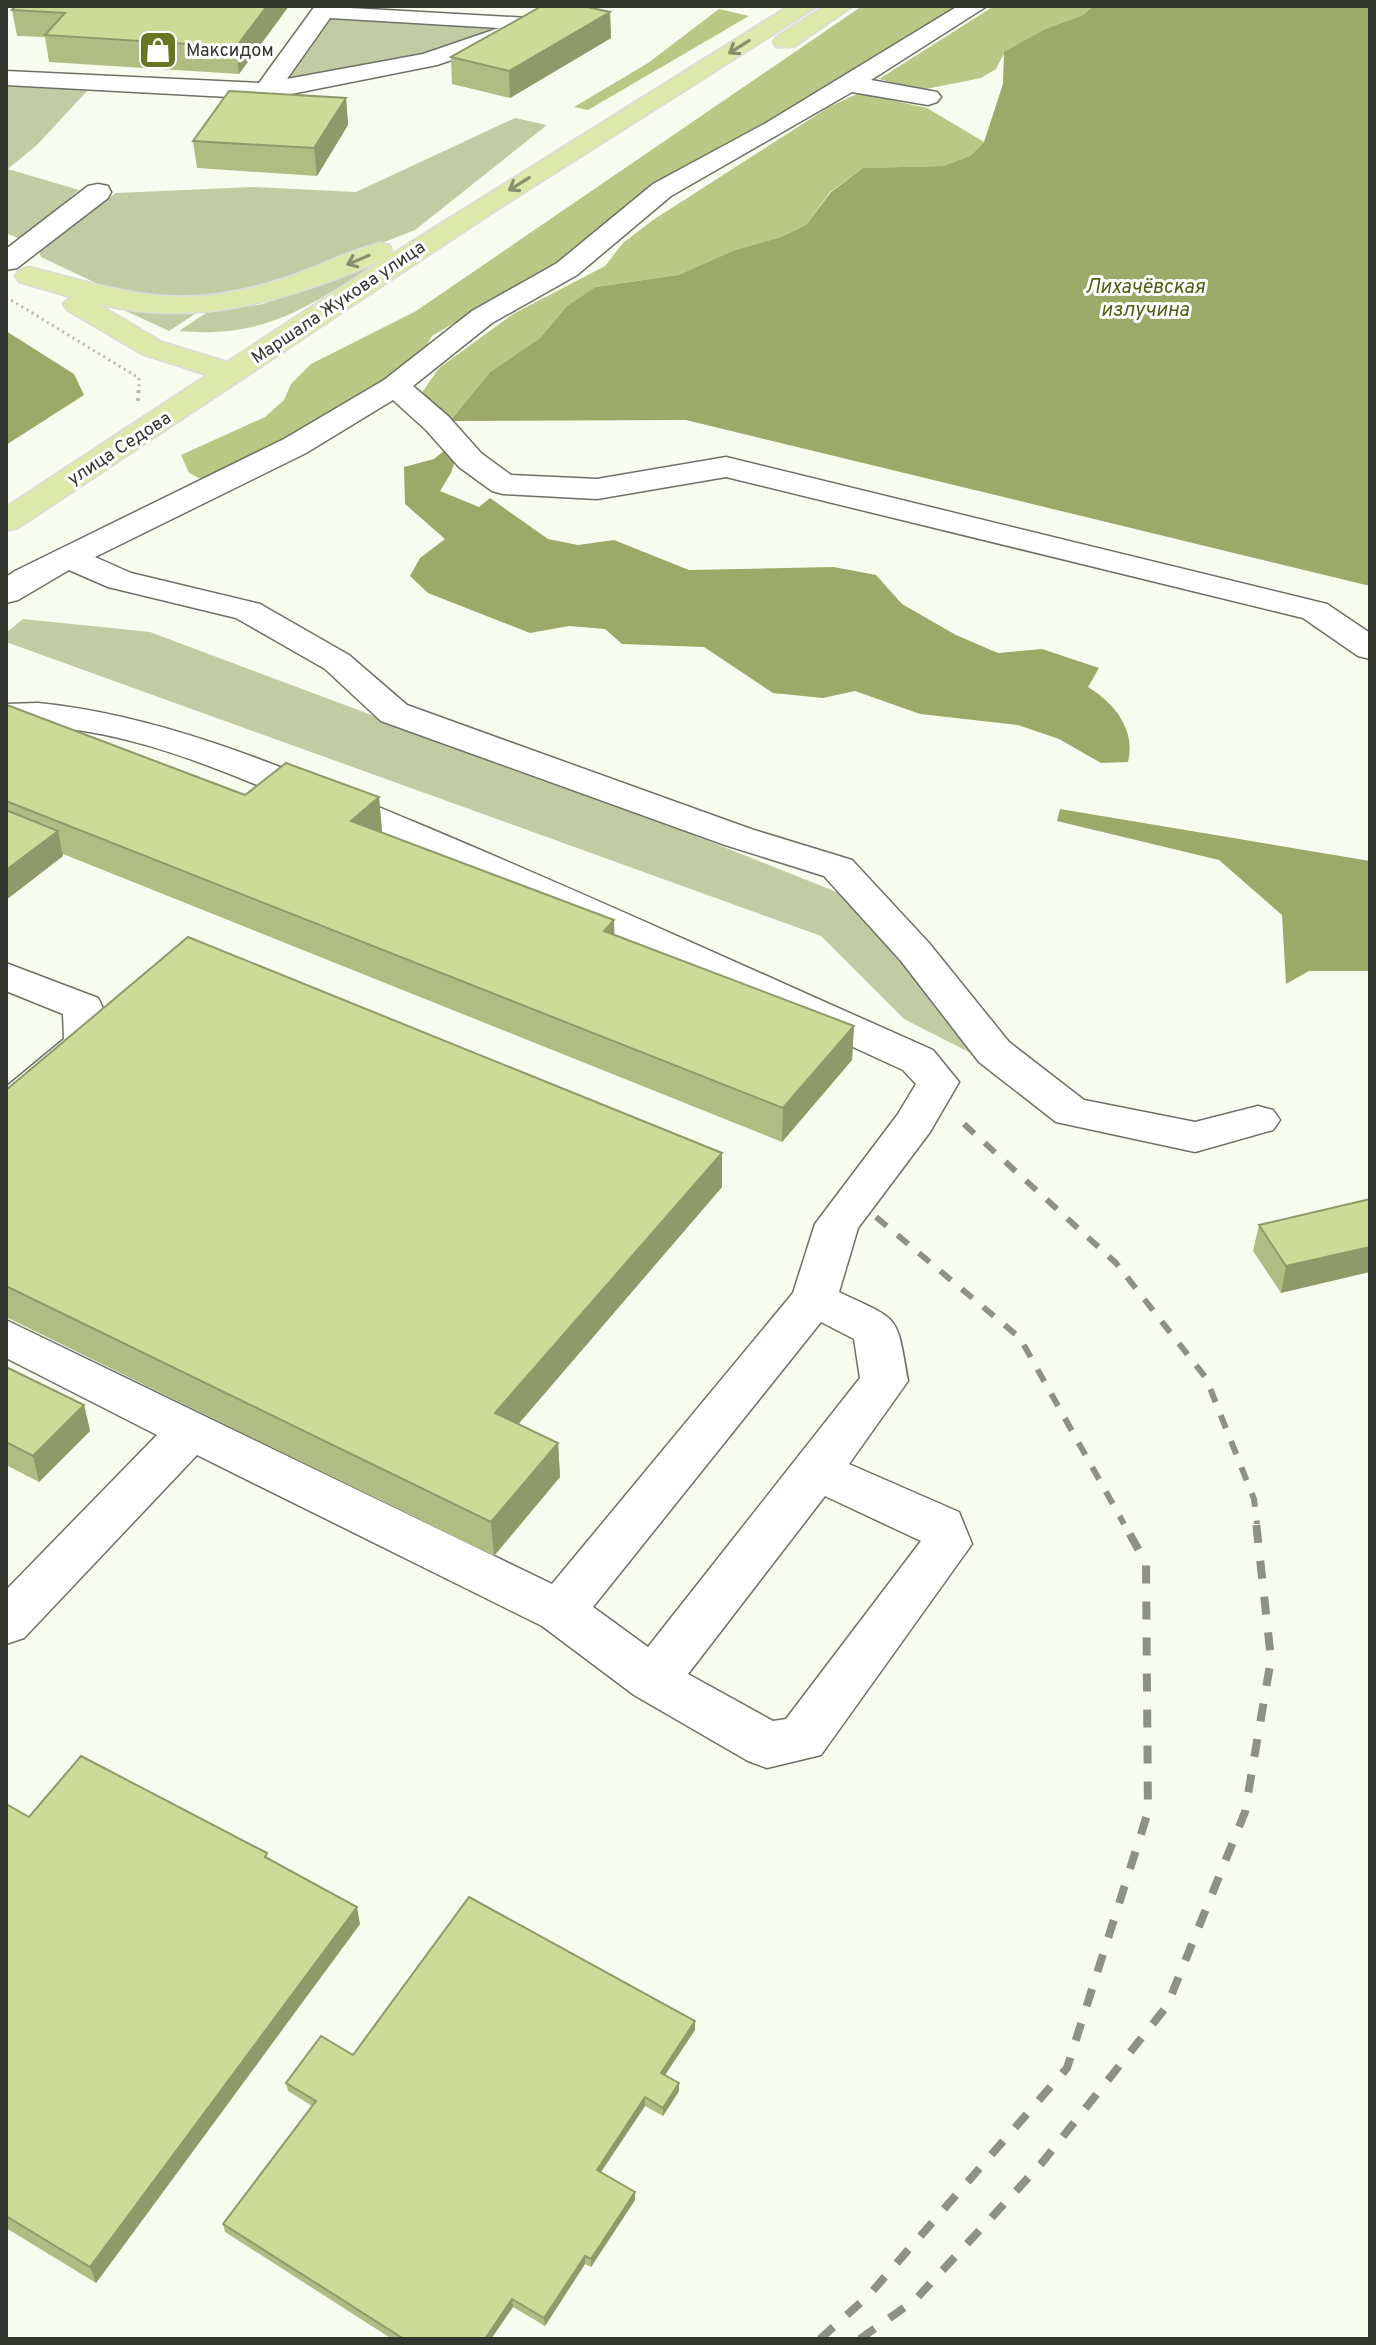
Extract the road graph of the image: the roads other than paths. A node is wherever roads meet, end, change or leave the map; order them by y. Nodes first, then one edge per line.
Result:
1 (575, 6) edge
2 (806, 6) edge
3 (841, 6) edge
4 (975, 6) edge
5 (326, 8) edge
6 (538, 23) junction
7 (6, 78) edge
8 (849, 84) junction
9 (266, 91) junction
10 (928, 97) dead end
11 (98, 192) dead end
12 (482, 207) junction
13 (14, 267) edge
14 (231, 373) junction
15 (395, 386) junction
16 (6, 521) edge
17 (68, 558) junction
18 (6, 593) edge
19 (1370, 649) edge
20 (6, 715) edge
21 (6, 976) edge
22 (6, 1110) edge
23 (1258, 1120) dead end
24 (814, 1299) junction
25 (6, 1337) edge
26 (191, 1431) junction
27 (817, 1471) junction
28 (560, 1611) junction
29 (6, 1623) edge
30 (653, 1680) junction

1 - 6 lane
2 -> 12 main road, Маршала Жукова улица
3 - 14 main road, Маршала Жукова улица
4 - 8 lane
5 - 6 lane
5 - 9 lane
6 - 9 lane
7 - 9 lane
8 - 10 lane
8 - 15 lane
11 - 13 lane
12 -> 13 main road
12 - 14 main road, Маршала Жукова улица
13 - 14 main road
14 - 16 main road, улица Седова
15 - 17 lane
15 - 19 lane
17 - 18 lane
17 - 23 lane
20 - 24 lane
21 - 22 lane
24 - 27 lane
24 - 28 lane
25 - 26 lane
26 - 28 lane
26 - 29 lane
27 - 30 lane
27 - 30 lane
28 - 30 lane

